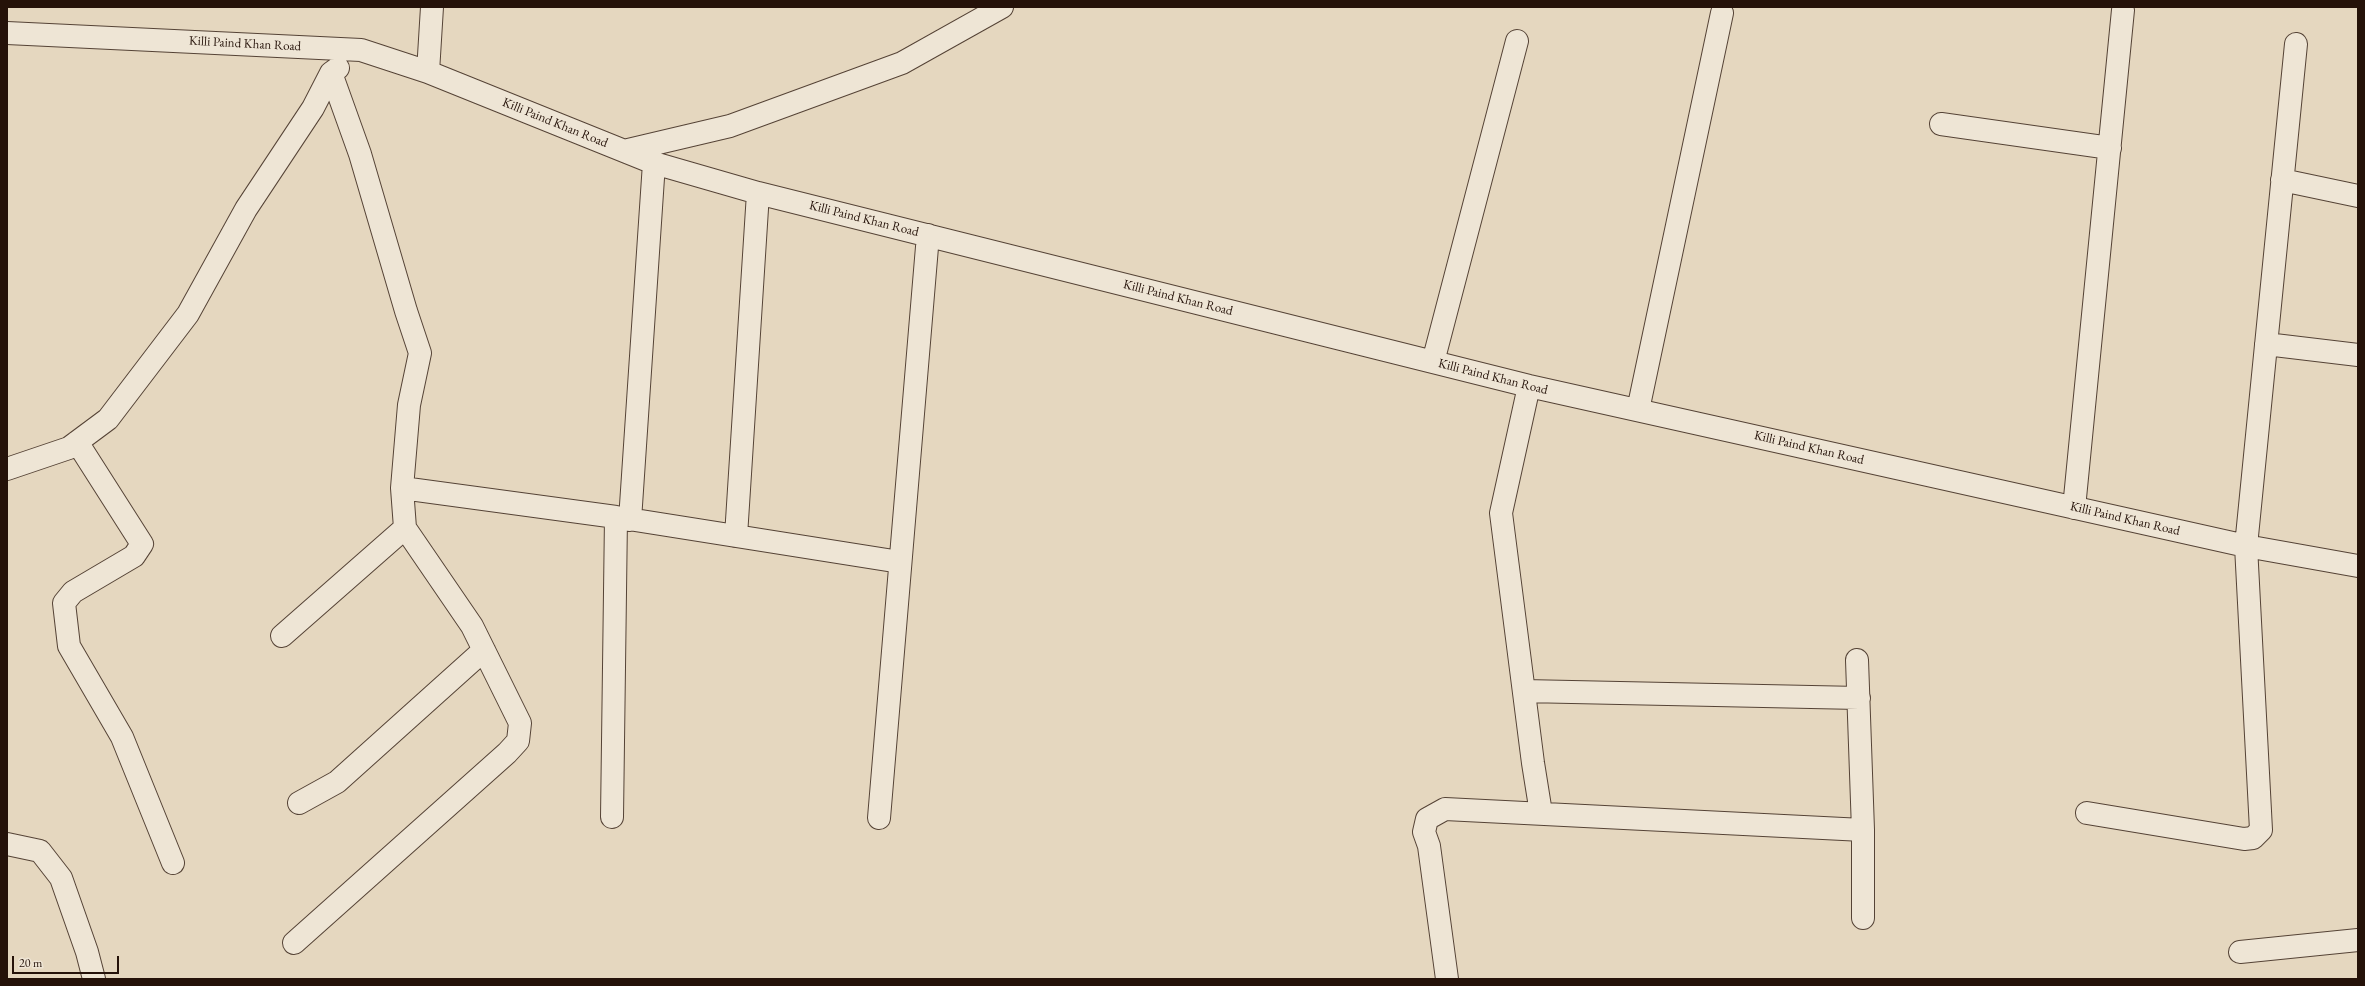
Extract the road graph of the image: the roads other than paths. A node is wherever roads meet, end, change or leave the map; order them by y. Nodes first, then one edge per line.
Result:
1 (432, 7) edge
2 (1002, 7) edge
3 (2123, 10) dead end
4 (1722, 13) dead end
5 (7, 33) edge
6 (1518, 41) dead end
7 (2296, 44) dead end
8 (361, 50) junction
9 (428, 72) junction
10 (330, 73) junction
11 (1941, 124) dead end
12 (2110, 148) junction
13 (624, 151) junction
14 (654, 163) junction
15 (2282, 180) junction
16 (758, 193) junction
17 (2358, 196) edge
18 (928, 235) junction
19 (2266, 344) junction
20 (2358, 355) edge
21 (1433, 362) junction
22 (1529, 386) junction
23 (1638, 410) junction
24 (77, 442) junction
25 (7, 470) edge
26 (402, 488) junction
27 (2074, 508) junction
28 (623, 519) junction
29 (405, 528) junction
30 (736, 536) junction
31 (2246, 546) junction
32 (900, 562) junction
33 (2358, 566) edge
34 (282, 636) dead end
35 (484, 650) junction
36 (1857, 660) dead end
37 (1524, 691) junction
38 (1859, 698) junction
39 (299, 803) dead end
40 (1541, 813) junction
41 (2086, 813) dead end
42 (612, 817) dead end
43 (879, 818) dead end
44 (1863, 830) junction
45 (7, 844) edge
46 (173, 863) dead end
47 (1863, 918) dead end
48 (2358, 940) edge
49 (294, 943) dead end
50 (2240, 952) dead end
51 (94, 979) edge
52 (1447, 979) edge

1 - 9 street
2 - 13 street
3 - 12 street
4 - 23 street
5 - 8 street, Killi Paind Khan Road
6 - 21 street
7 - 15 street
8 - 9 street, Killi Paind Khan Road
8 - 10 street
9 - 13 street, Killi Paind Khan Road
10 - 24 street
10 - 26 street
11 - 12 street
12 - 27 street
13 - 14 street, Killi Paind Khan Road
14 - 16 street, Killi Paind Khan Road
14 - 28 street
15 - 17 street
15 - 19 street
16 - 18 street, Killi Paind Khan Road
16 - 30 street
18 - 21 street, Killi Paind Khan Road
18 - 32 street
19 - 20 street
19 - 31 street
21 - 22 street, Killi Paind Khan Road
22 - 23 street, Killi Paind Khan Road
22 - 37 street
23 - 27 street, Killi Paind Khan Road
24 - 25 street
24 - 46 street
26 - 28 street
26 - 29 street
27 - 31 street, Killi Paind Khan Road
28 - 30 street
28 - 42 street
29 - 34 street
29 - 35 street
30 - 32 street
31 - 33 street, Killi Paind Khan Road
31 - 41 street
32 - 43 street
35 - 39 street
35 - 49 street
36 - 38 street
37 - 38 street
37 - 40 street
38 - 44 street
40 - 44 street
40 - 52 street
44 - 47 street
45 - 51 street
48 - 50 street

